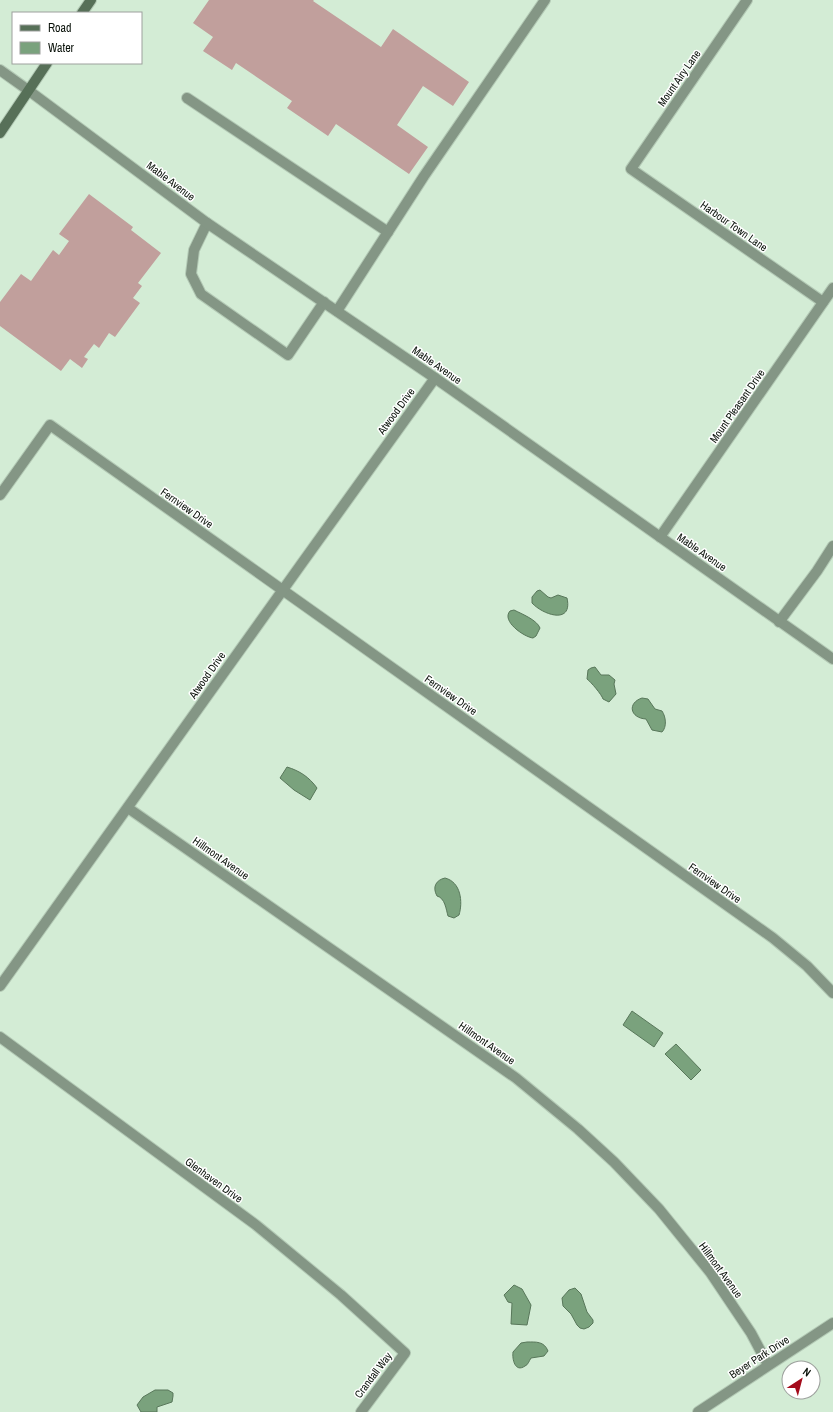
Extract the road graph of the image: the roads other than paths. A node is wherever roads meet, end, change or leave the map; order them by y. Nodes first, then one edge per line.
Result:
1 (91, 0) edge
2 (545, 0) edge
3 (747, 0) edge
4 (83, 12) edge
5 (46, 64) edge
6 (0, 70) edge
7 (28, 90) junction
8 (187, 98) dead end
9 (0, 133) edge
10 (630, 169) joint
11 (207, 223) junction
12 (388, 232) junction
13 (833, 288) edge
14 (324, 302) junction
15 (823, 302) junction
16 (337, 311) junction
17 (435, 378) junction
18 (0, 494) edge
19 (660, 537) junction
20 (833, 546) edge
21 (282, 590) junction
22 (779, 622) junction
23 (833, 659) edge
24 (128, 808) junction
25 (0, 986) edge
26 (833, 993) edge
27 (0, 1037) edge
28 (833, 1323) edge
29 (405, 1353) joint
30 (768, 1365) junction
31 (361, 1412) edge
32 (698, 1412) edge

1 - 4 main road
2 - 12 street
3 - 10 street, Mount Airy Lane
5 - 7 main road
6 - 7 street, Mable Avenue
7 - 9 main road
7 - 11 street, Mable Avenue
8 - 12 street
10 - 15 street, Harbour Town Lane
11 - 14 street, Mable Avenue
11 - 14 street
12 - 16 street
13 - 15 street, Mount Pleasant Drive
14 - 16 street, Mable Avenue
15 - 19 street, Mount Pleasant Drive
16 - 17 street, Mable Avenue
17 - 19 street, Mable Avenue
17 - 21 street, Atwood Drive
18 - 21 street, Fernview Drive
19 - 22 street, Mable Avenue
20 - 22 street
21 - 24 street, Atwood Drive
21 - 26 street, Fernview Drive
22 - 23 street, Mable Avenue
24 - 25 street, Atwood Drive
24 - 30 street, Hillmont Avenue
27 - 29 street, Glenhaven Drive
28 - 30 street, Beyer Park Drive
29 - 31 street, Crandall Way
30 - 32 street, Beyer Park Drive

